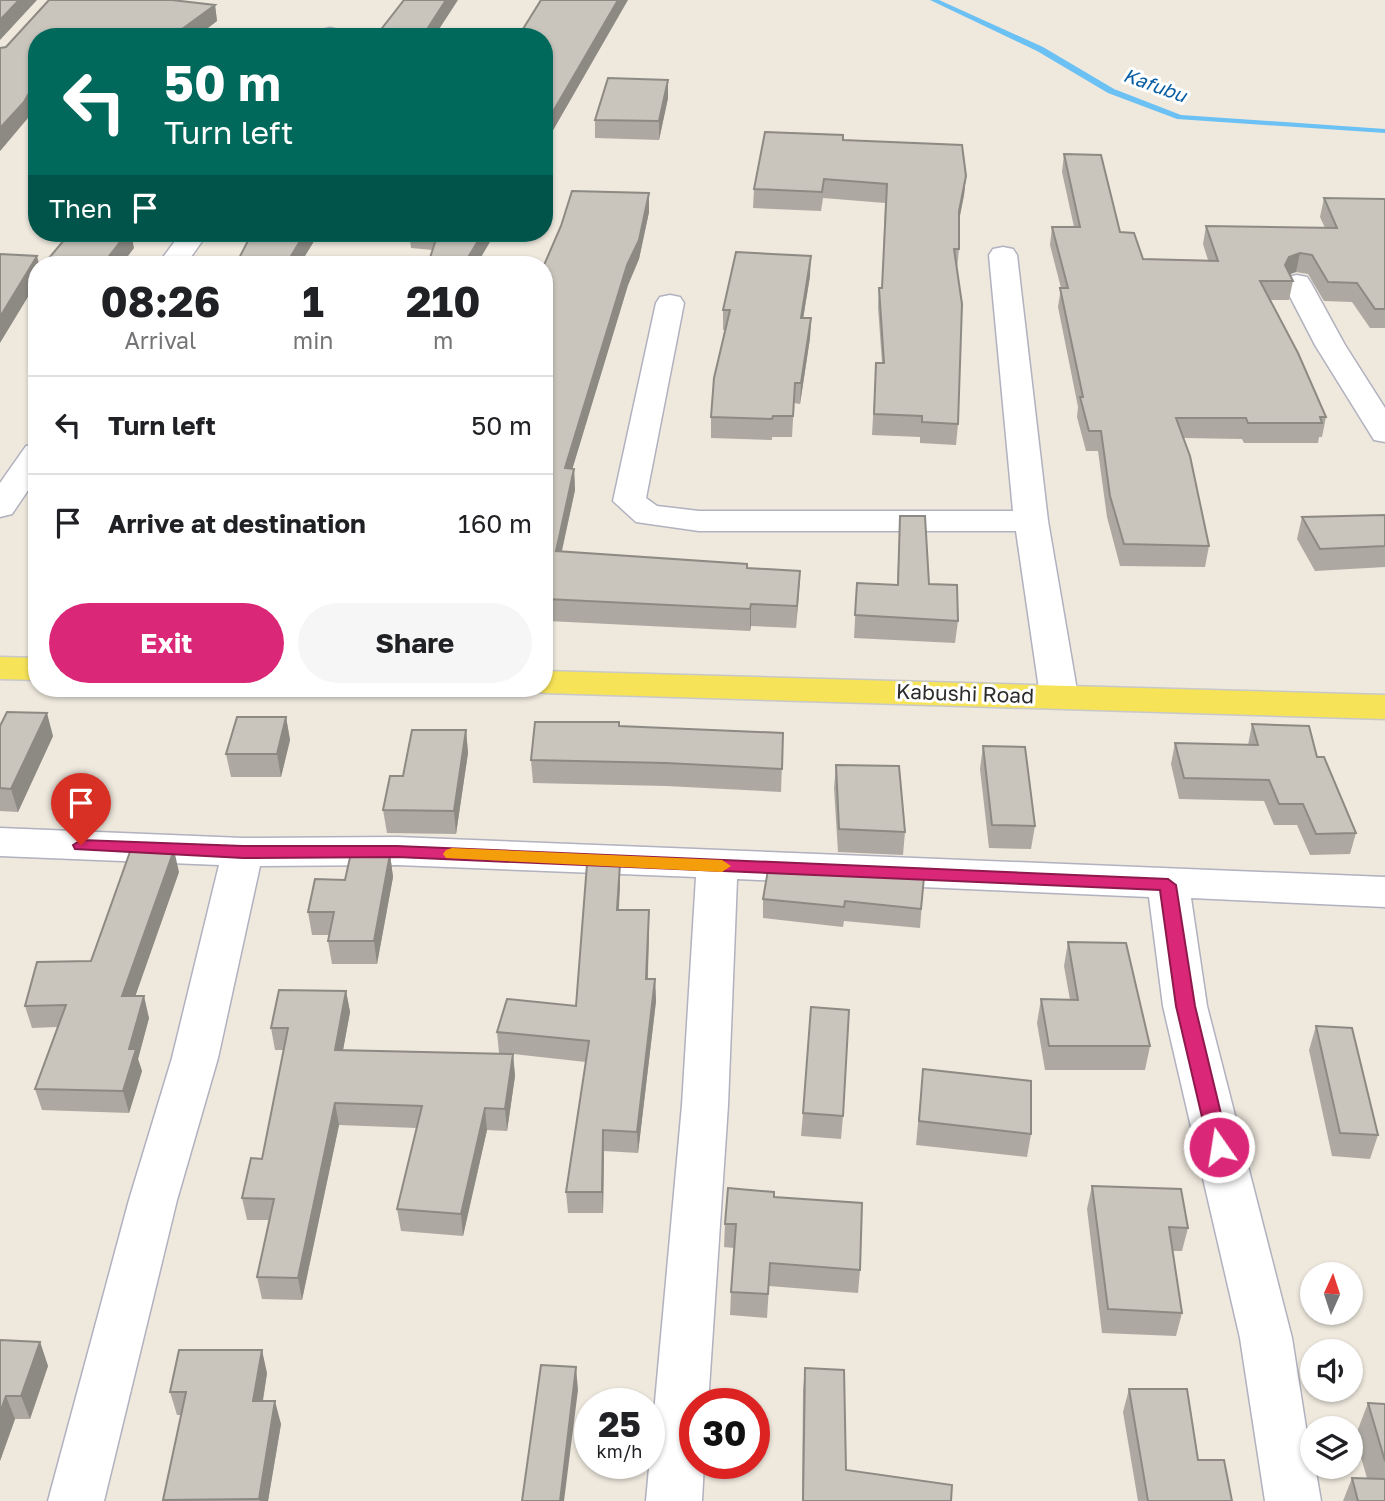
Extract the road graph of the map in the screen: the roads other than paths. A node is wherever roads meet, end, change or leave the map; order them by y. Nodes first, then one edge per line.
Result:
1 (1003, 255) dead end
2 (1297, 284) dead end
3 (670, 303) dead end
4 (1385, 433) edge
5 (28, 466) edge
6 (0, 507) edge
7 (1031, 521) junction
8 (0, 668) edge
9 (28, 669) edge
10 (553, 682) edge
11 (1059, 696) junction
12 (1385, 707) edge
13 (0, 842) edge
14 (243, 852) junction
15 (717, 866) junction
16 (1168, 885) junction
17 (1385, 892) edge
18 (76, 1501) edge
19 (674, 1501) edge
20 (1293, 1501) edge

1 - 7 street
2 - 4 street
3 - 7 street
5 - 6 street
7 - 11 street
8 - 9 main road
10 - 11 main road, Kabushi Road
11 - 12 main road, Kabushi Road
13 - 14 street
14 - 15 street
14 - 18 street
15 - 16 street
15 - 19 street
16 - 17 street
16 - 20 street

